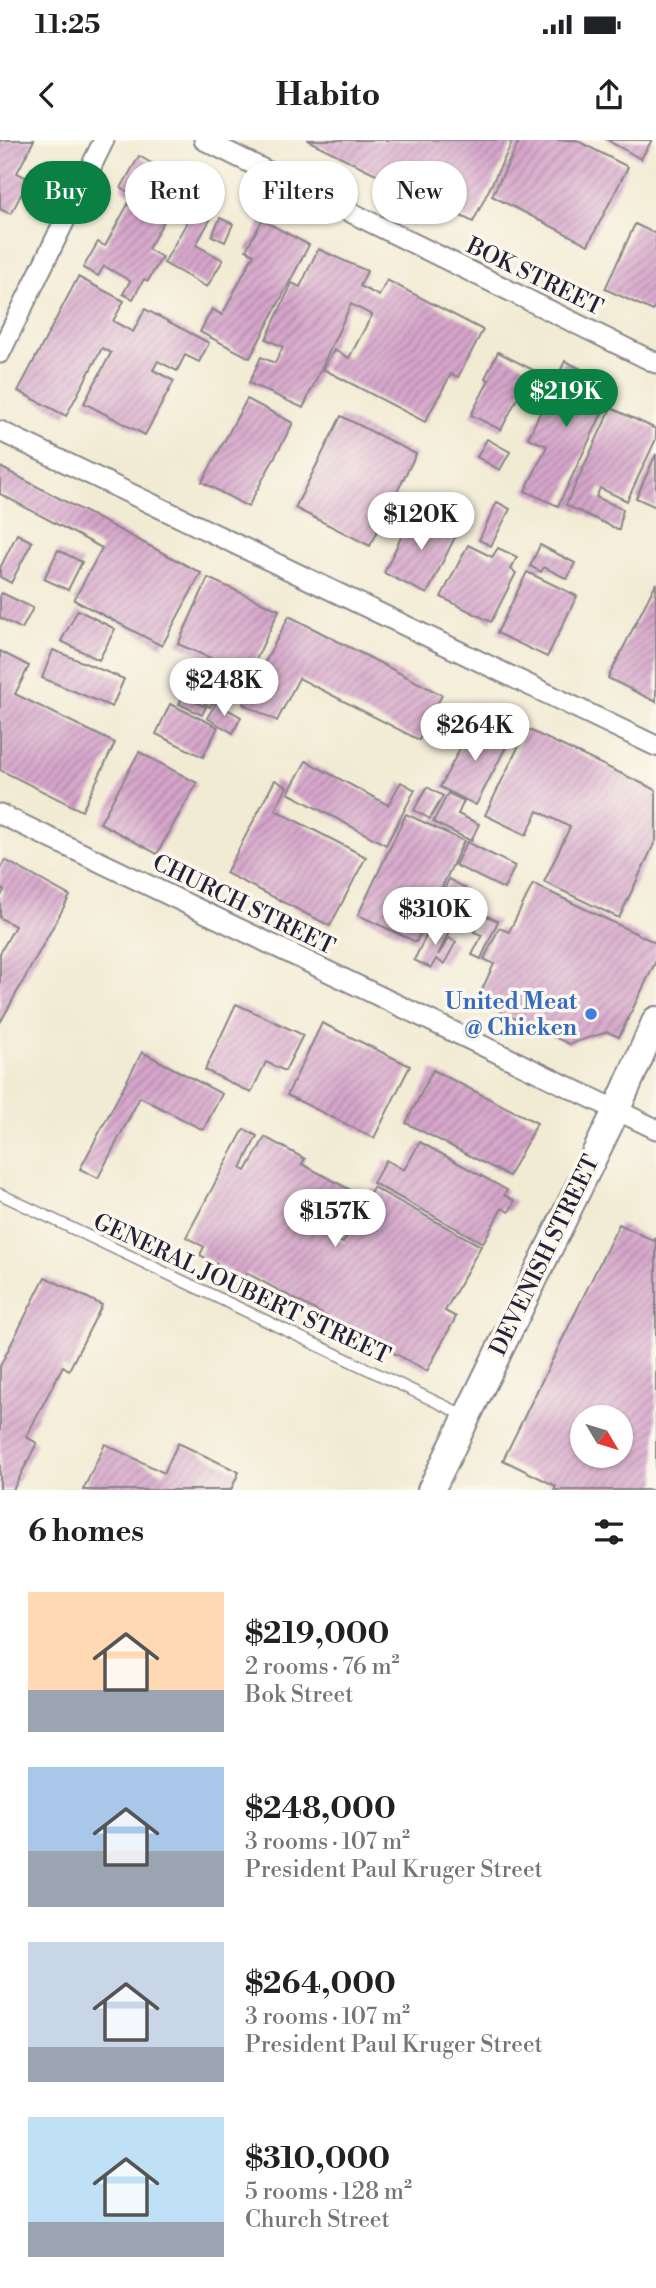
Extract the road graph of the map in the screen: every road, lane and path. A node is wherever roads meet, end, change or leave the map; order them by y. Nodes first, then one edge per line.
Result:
1 (104, 140) edge
2 (204, 140) edge
3 (0, 353) edge
4 (656, 363) edge
5 (0, 431) edge
6 (656, 746) edge
7 (0, 814) edge
8 (656, 1020) edge
9 (616, 1111) junction
10 (656, 1129) edge
11 (0, 1194) edge
12 (467, 1416) junction
13 (431, 1490) edge

1 - 3 street
2 - 4 street, BOK STREET
5 - 6 street
7 - 9 street, CHURCH STREET
8 - 9 main road, DEVENISH STREET
9 - 10 street, CHURCH STREET
9 - 12 main road, DEVENISH STREET
11 - 12 lane, GENERAL JOUBERT STREET
12 - 13 main road, DEVENISH STREET

